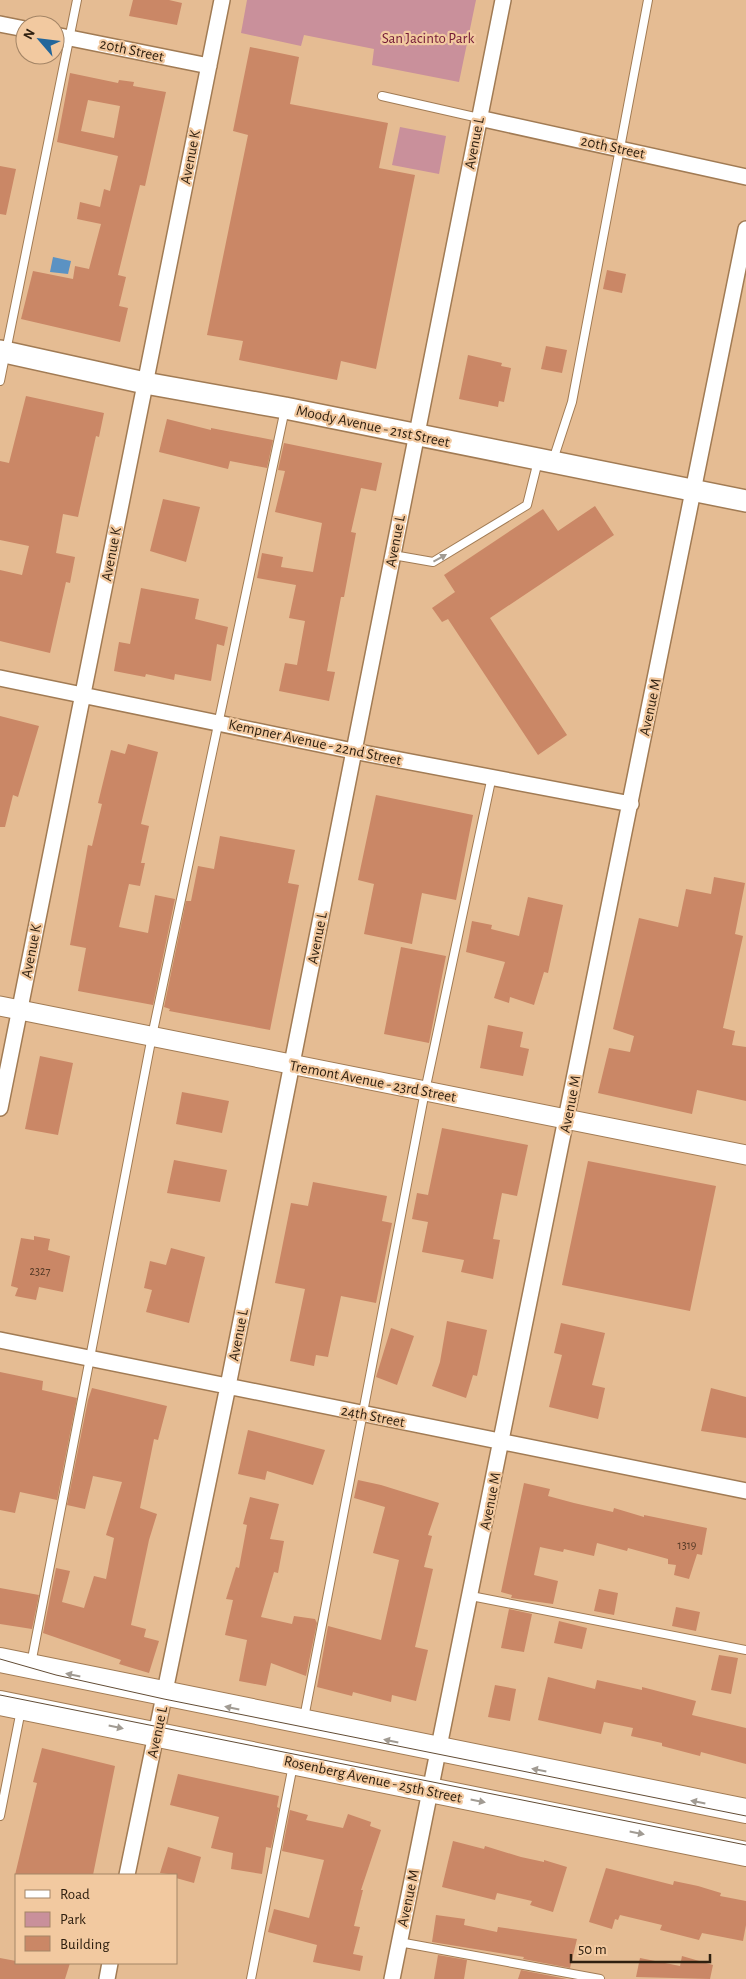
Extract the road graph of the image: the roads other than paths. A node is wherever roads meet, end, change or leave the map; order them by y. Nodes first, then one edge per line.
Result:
1 (77, 0) edge
2 (222, 0) edge
3 (503, 0) edge
4 (648, 0) edge
5 (0, 24) edge
6 (15, 27) edge
7 (65, 29) edge
8 (65, 37) edge
9 (57, 65) edge
10 (209, 66) junction
11 (382, 96) dead end
12 (479, 118) junction
13 (619, 148) junction
14 (746, 176) edge
15 (746, 229) edge
16 (3, 352) edge
17 (0, 381) edge
18 (145, 383) junction
19 (285, 408) junction
20 (416, 435) junction
21 (545, 461) junction
22 (694, 491) junction
23 (746, 501) edge
24 (393, 555) junction
25 (0, 678) edge
26 (83, 695) junction
27 (219, 722) junction
28 (353, 751) junction
29 (492, 776) junction
30 (631, 804) junction
31 (0, 1006) edge
32 (20, 1010) junction
33 (152, 1036) junction
34 (292, 1064) junction
35 (425, 1091) junction
36 (0, 1108) edge
37 (567, 1119) junction
38 (746, 1155) edge
39 (0, 1340) edge
40 (91, 1358) junction
41 (228, 1386) junction
42 (362, 1414) junction
43 (501, 1442) junction
44 (746, 1491) edge
45 (471, 1596) junction
46 (746, 1650) edge
47 (0, 1660) edge
48 (30, 1666) junction
49 (165, 1694) junction
50 (11, 1705) edge
51 (303, 1722) junction
52 (156, 1736) junction
53 (439, 1750) junction
54 (294, 1762) junction
55 (430, 1791) junction
56 (746, 1811) edge
57 (0, 1816) edge
58 (746, 1854) edge
59 (127, 1874) edge
60 (399, 1942) junction
61 (110, 1964) edge
62 (106, 1979) edge
63 (251, 1979) edge
64 (392, 1979) edge
65 (600, 1979) edge

1 - 7 lane
2 - 10 street, Avenue K
3 - 12 street, Avenue L
4 - 13 lane
5 - 6 street
8 - 10 street, 20th Street
9 - 16 lane
10 - 18 street, Avenue K
11 - 12 lane
12 - 13 street, 20th Street
12 - 20 street, Avenue L
13 - 14 street, 20th Street
13 - 21 lane
15 - 22 street, Avenue M
16 - 17 lane
16 - 18 main road, Moody Avenue - 21st Street
18 - 19 main road, Moody Avenue - 21st Street
18 - 26 street, Avenue K
19 - 20 main road, Moody Avenue - 21st Street
19 - 27 lane
20 - 21 main road, Moody Avenue - 21st Street
20 - 24 street, Avenue L
21 - 22 main road, Moody Avenue - 21st Street
24 -> 21 lane
22 - 23 main road, Moody Avenue - 21st Street
22 - 30 street, Avenue M
24 - 28 street, Avenue L
25 - 26 street, Kempner Avenue - 22nd Street
26 - 27 street, Kempner Avenue - 22nd Street
26 - 32 street, Avenue K
27 - 28 street, Kempner Avenue - 22nd Street
27 - 33 lane
28 - 29 street, Kempner Avenue - 22nd Street
28 - 34 street, Avenue L
29 - 30 street, Kempner Avenue - 22nd Street
29 - 35 lane
30 - 37 street, Avenue M
31 - 32 street, Tremont Avenue - 23rd Street
32 - 33 street, Tremont Avenue - 23rd Street
32 - 36 street, Avenue K
33 - 34 street, Tremont Avenue - 23rd Street
33 - 40 lane
34 - 35 street, Tremont Avenue - 23rd Street
34 - 41 street, Avenue L
35 - 37 street, Tremont Avenue - 23rd Street
35 - 42 lane
37 - 38 street, Tremont Avenue - 23rd Street
37 - 43 street, Avenue M
39 - 40 street, 24th Street
40 - 41 street, 24th Street
40 - 48 lane
41 - 42 street, 24th Street
41 - 49 street, Avenue L
42 - 43 street, 24th Street
42 - 51 lane
43 - 44 street, 24th Street
43 - 45 street, Avenue M
45 - 46 lane
45 - 53 street, Avenue M
47 - 48 main road
49 -> 48 main road
51 -> 49 main road
49 - 52 street, Avenue L
50 -> 52 main road, Rosenberg Avenue - 25th Street
50 - 57 lane
53 -> 51 main road
52 - 54 main road, Rosenberg Avenue - 25th Street
52 - 59 street, Avenue L
53 - 55 street, Avenue M
56 -> 53 main road
54 - 55 main road, Rosenberg Avenue - 25th Street
54 - 63 lane
55 -> 58 main road, Rosenberg Avenue - 25th Street
55 - 60 street, Avenue M
60 - 64 street, Avenue M
60 - 65 lane
61 - 62 street

